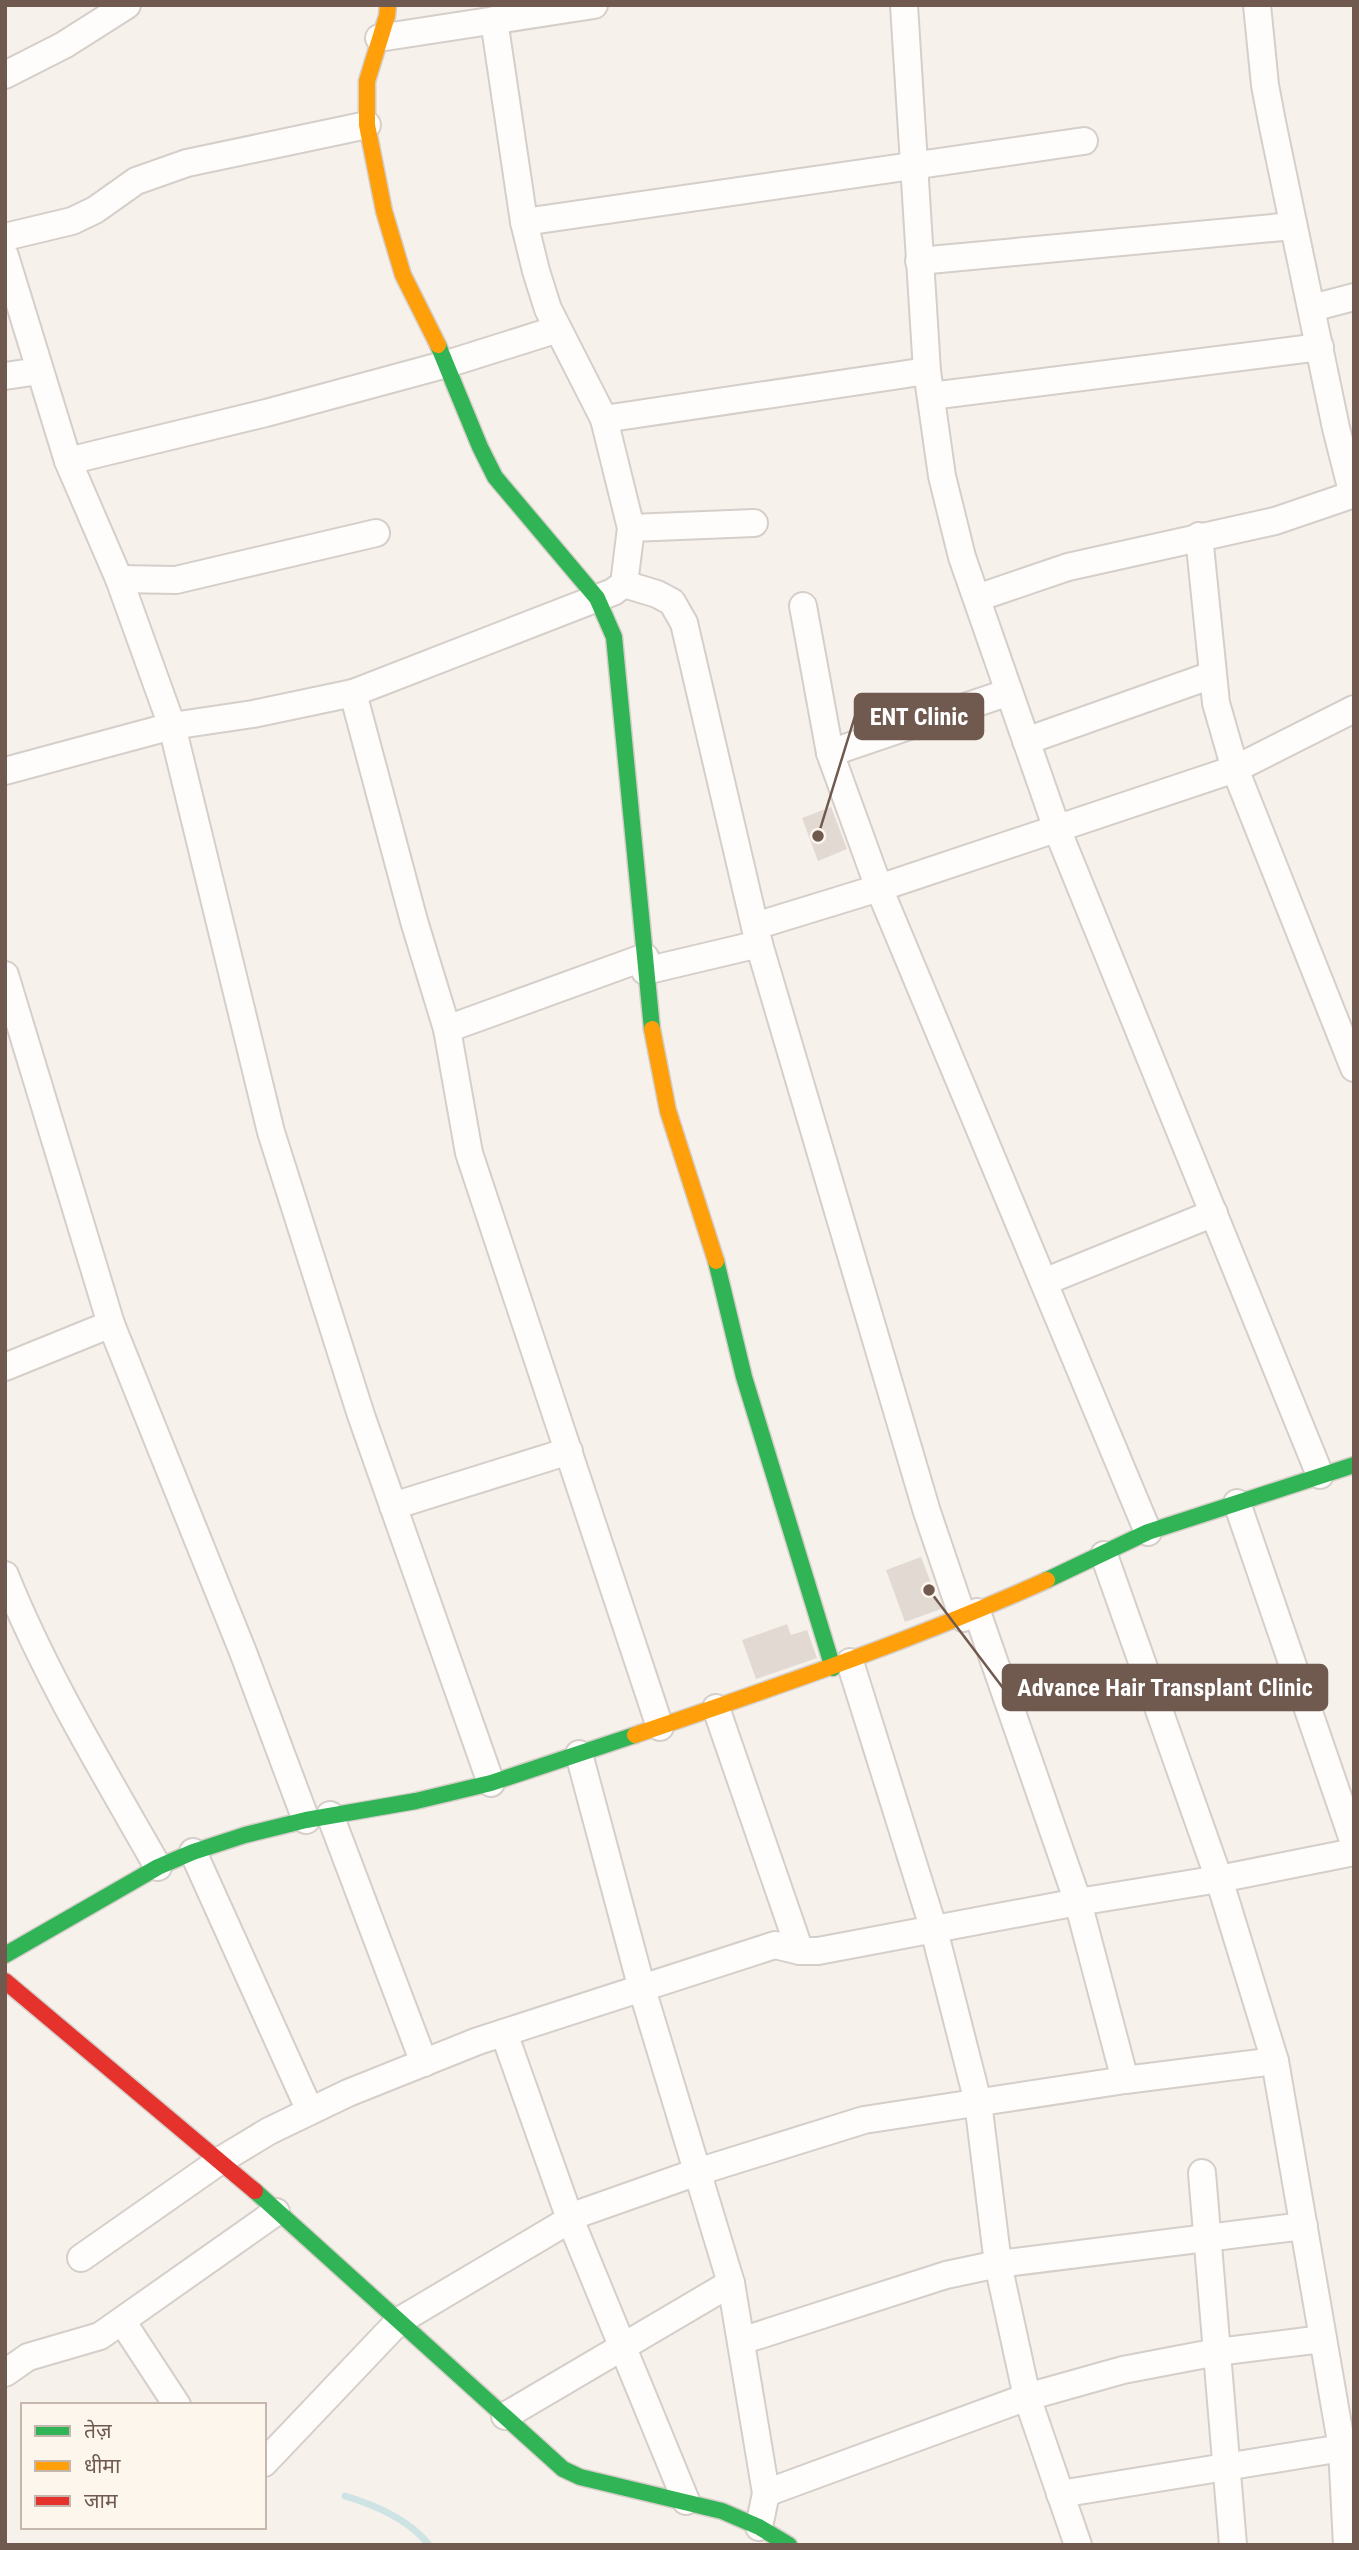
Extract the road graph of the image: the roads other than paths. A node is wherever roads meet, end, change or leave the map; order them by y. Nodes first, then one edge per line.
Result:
1 (127, 5) edge
2 (388, 5) edge
3 (594, 5) edge
4 (904, 5) edge
5 (1256, 5) edge
6 (495, 20) junction
7 (379, 38) junction
8 (5, 75) edge
9 (367, 125) junction
10 (1084, 141) dead end
11 (914, 166) junction
12 (524, 222) junction
13 (1293, 226) junction
14 (5, 237) edge
15 (5, 256) edge
16 (919, 261) junction
17 (1354, 298) edge
18 (1312, 308) junction
19 (558, 329) junction
20 (1320, 348) junction
21 (447, 363) junction
22 (39, 371) junction
23 (5, 376) edge
24 (929, 383) junction
25 (604, 419) junction
26 (68, 461) junction
27 (1353, 495) edge
28 (754, 523) dead end
29 (631, 528) junction
30 (376, 533) dead end
31 (1199, 536) junction
32 (119, 579) junction
33 (624, 584) junction
34 (597, 598) junction
35 (978, 598) junction
36 (803, 606) dead end
37 (1212, 675) junction
38 (1009, 692) junction
39 (353, 693) junction
40 (1354, 709) edge
41 (172, 726) junction
42 (1026, 741) junction
43 (830, 753) junction
44 (1235, 769) junction
45 (5, 771) edge
46 (1056, 829) junction
47 (879, 888) junction
48 (757, 935) junction
49 (645, 964) junction
50 (5, 975) edge
51 (447, 1029) junction
52 (1354, 1068) edge
53 (1214, 1213) junction
54 (1044, 1282) junction
55 (111, 1324) junction
56 (5, 1367) edge
57 (569, 1451) junction
58 (1354, 1465) edge
59 (1320, 1475) junction
60 (1237, 1503) junction
61 (393, 1506) junction
62 (1148, 1532) junction
63 (1104, 1556) junction
64 (5, 1575) edge
65 (970, 1615) junction
66 (842, 1665) junction
67 (716, 1708) junction
68 (660, 1727) junction
69 (579, 1754) junction
70 (492, 1783) junction
71 (318, 1817) junction
72 (1354, 1843) edge
73 (193, 1852) junction
74 (1354, 1852) edge
75 (158, 1867) junction
76 (1219, 1879) junction
77 (1078, 1902) junction
78 (934, 1930) junction
79 (800, 1951) junction
80 (5, 1955) edge
81 (5, 1981) edge
82 (642, 1989) junction
83 (504, 2033) junction
84 (1275, 2061) junction
85 (424, 2063) junction
86 (1125, 2080) junction
87 (978, 2102) junction
88 (310, 2111) junction
89 (221, 2160) junction
90 (697, 2172) junction
91 (1202, 2173) dead end
92 (276, 2212) junction
93 (570, 2219) junction
94 (1304, 2226) junction
95 (1207, 2238) junction
96 (80, 2258) dead end
97 (998, 2264) junction
98 (731, 2283) junction
99 (122, 2321) junction
100 (399, 2321) junction
101 (1323, 2339) junction
102 (741, 2341) junction
103 (623, 2347) junction
104 (1217, 2352) junction
105 (8, 2366) edge
106 (1027, 2397) junction
107 (176, 2403) edge
108 (505, 2416) junction
109 (1348, 2447) edge
110 (266, 2461) edge
111 (1227, 2468) junction
112 (766, 2493) junction
113 (1060, 2494) junction
114 (686, 2501) junction
115 (759, 2527) junction
116 (789, 2545) edge
117 (1078, 2545) edge
118 (1233, 2545) edge
119 (1347, 2545) edge

1 - 8 street
2 - 7 street
3 - 6 street
4 - 11 street
5 - 13 street
6 - 7 street
6 - 12 street
7 - 9 street
9 - 14 street
9 - 21 street
10 - 11 street
11 - 12 street
11 - 16 street
12 - 19 street
13 - 16 street
13 - 18 street
15 - 22 street
16 - 24 street
17 - 18 street
18 - 20 street
19 - 21 street
19 - 25 street
20 - 24 street
20 - 27 street
21 - 26 street
21 - 34 street
22 - 23 street
22 - 26 street
24 - 25 street
24 - 35 street
25 - 29 street
26 - 32 street
27 - 31 street
28 - 29 street
29 - 33 street
30 - 32 street
31 - 35 street
31 - 37 street
32 - 41 street
33 - 34 street
33 - 48 street
34 - 39 street
34 - 49 street
35 - 38 street
36 - 43 street
37 - 42 street
37 - 44 street
38 - 42 street
38 - 43 street
39 - 41 street
39 - 51 street
40 - 44 street
41 - 45 street
41 - 61 street
42 - 46 street
43 - 47 street
44 - 46 street
44 - 52 street
46 - 47 street
46 - 53 street
47 - 48 street
47 - 54 street
48 - 49 street
48 - 65 street
49 - 51 street
49 - 66 street
50 - 55 street
51 - 57 street
53 - 54 street
53 - 59 street
54 - 62 street
55 - 56 street
55 - 71 street
57 - 61 street
57 - 68 street
58 - 59 street
59 - 60 street
60 - 62 street
60 - 72 street
61 - 70 street
62 - 63 street
63 - 65 street
63 - 76 street
64 - 75 street
65 - 66 street
65 - 77 street
66 - 67 street
66 - 78 street
67 - 68 street
67 - 79 street
68 - 69 street
69 - 70 street
69 - 82 street
70 - 71 street
71 - 73 street
71 - 85 street
73 - 75 street
73 - 88 street
74 - 76 street
75 - 80 street
76 - 77 street
76 - 84 street
77 - 78 street
77 - 86 street
78 - 79 street
78 - 87 street
79 - 82 street
81 - 89 street
82 - 83 street
82 - 90 street
83 - 85 street
83 - 93 street
84 - 86 street
84 - 94 street
85 - 88 street
86 - 87 street
87 - 90 street
87 - 97 street
88 - 89 street
89 - 92 street
89 - 96 street
90 - 93 street
90 - 98 street
91 - 95 street
92 - 99 street
92 - 100 street
93 - 100 street
93 - 103 street
94 - 95 street
94 - 101 street
95 - 97 street
95 - 104 street
97 - 102 street
97 - 106 street
98 - 102 street
98 - 103 street
99 - 105 street
99 - 107 street
100 - 108 street
100 - 110 street
101 - 104 street
101 - 109 street
102 - 112 street
103 - 108 street
103 - 114 street
104 - 106 street
104 - 111 street
106 - 112 street
106 - 113 street
108 - 114 street
109 - 111 street
109 - 119 street
111 - 113 street
111 - 118 street
112 - 115 street
113 - 117 street
114 - 115 street
115 - 116 street

